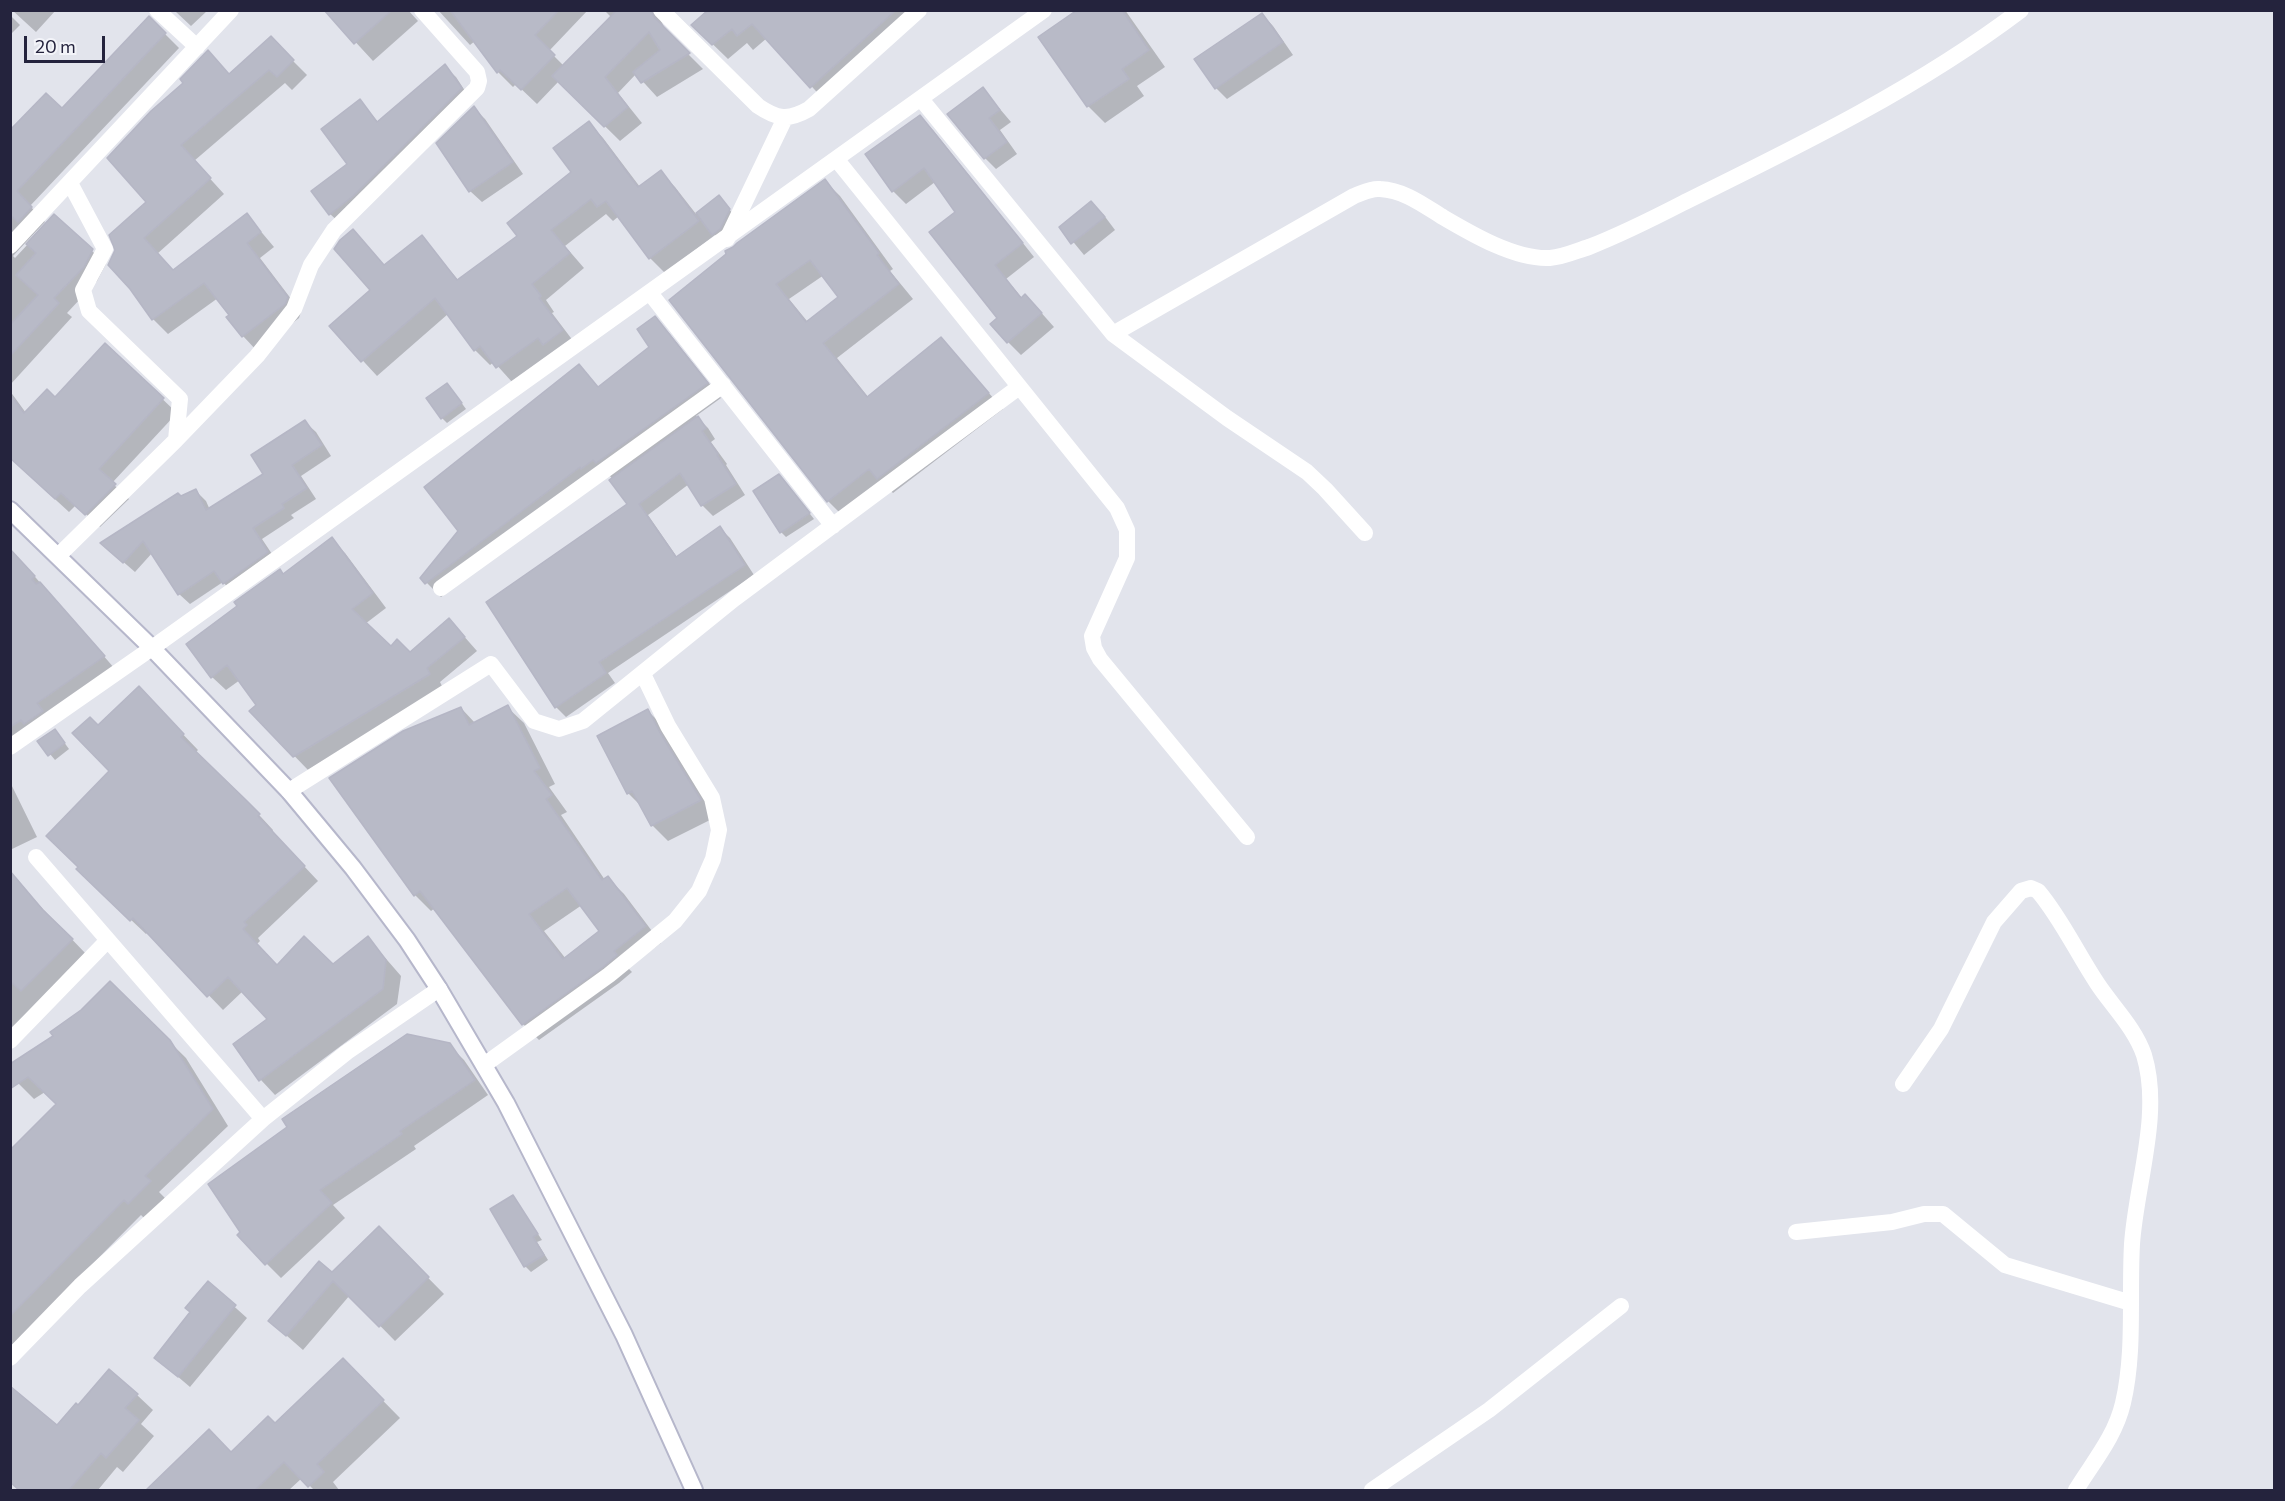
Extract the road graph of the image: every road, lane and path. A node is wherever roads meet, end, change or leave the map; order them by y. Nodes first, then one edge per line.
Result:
1 (157, 10) edge
2 (231, 10) edge
3 (422, 10) edge
4 (661, 10) edge
5 (919, 10) edge
6 (1044, 10) edge
7 (2021, 10) edge
8 (197, 47) junction
9 (921, 99) junction
10 (785, 118) junction
11 (837, 160) junction
12 (70, 183) junction
13 (726, 239) junction
14 (10, 246) edge
15 (651, 293) junction
16 (1113, 334) junction
17 (723, 385) junction
18 (1019, 387) junction
19 (176, 440) junction
20 (10, 510) edge
21 (833, 526) junction
22 (1365, 533) dead end
23 (58, 556) junction
24 (441, 588) dead end
25 (152, 648) junction
26 (643, 674) junction
27 (10, 747) edge
28 (289, 791) junction
29 (1246, 837) dead end
30 (36, 857) dead end
31 (108, 940) junction
32 (439, 989) junction
33 (10, 1041) edge
34 (484, 1065) junction
35 (1903, 1084) dead end
36 (263, 1119) junction
37 (1797, 1232) dead end
38 (2131, 1304) junction
39 (1621, 1306) dead end
40 (10, 1358) edge
41 (694, 1491) edge
42 (1372, 1491) edge
43 (2076, 1491) edge

1 - 8 street
2 - 8 street
3 - 19 street
4 - 10 street
5 - 10 street
6 - 9 street
7 - 16 street
8 - 12 street
9 - 11 street
9 - 16 street
10 - 13 street
11 - 13 street
11 - 18 street
12 - 14 street
12 - 19 street
13 - 15 street
15 - 17 street
15 - 25 street
16 - 22 street
17 - 21 street
17 - 24 street
18 - 21 street
18 - 29 street
19 - 23 street
20 - 23 street
21 - 26 street
23 - 25 street
25 - 27 street
25 - 28 street
26 - 28 street
26 - 34 street
28 - 32 street
30 - 31 street
31 - 33 street
31 - 36 street
32 - 34 street
32 - 36 street
34 - 41 street
35 - 38 street
36 - 40 street
37 - 38 street
38 - 43 street
39 - 42 street

